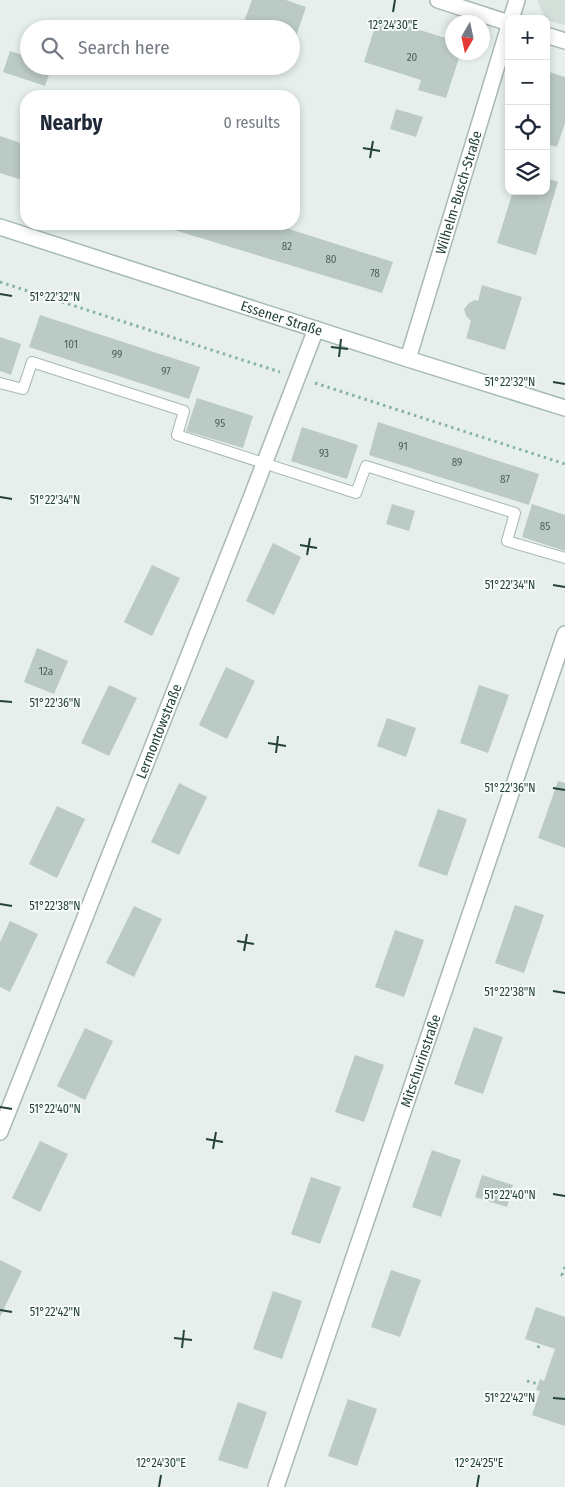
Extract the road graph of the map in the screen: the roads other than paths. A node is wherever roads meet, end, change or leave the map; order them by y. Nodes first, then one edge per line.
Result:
1 (438, 0) edge
2 (517, 0) edge
3 (512, 15) edge
4 (505, 24) edge
5 (550, 36) edge
6 (505, 38) edge
7 (565, 42) edge
8 (0, 227) edge
9 (316, 329) junction
10 (408, 359) junction
11 (0, 383) edge
12 (565, 408) edge
13 (265, 463) junction
14 (565, 558) edge
15 (565, 634) edge
16 (0, 1132) edge
17 (276, 1487) edge

1 - 4 street
2 - 3 street
5 - 7 street
6 - 10 street, Wilhelm-Busch-Straße
8 - 9 street, Essener Straße
9 - 10 street, Essener Straße
9 - 13 street, Lermontowstraße
10 - 12 street, Essener Straße
11 - 13 lane
13 - 14 lane
13 - 16 street, Lermontowstraße
15 - 17 street, Mitschurinstraße

